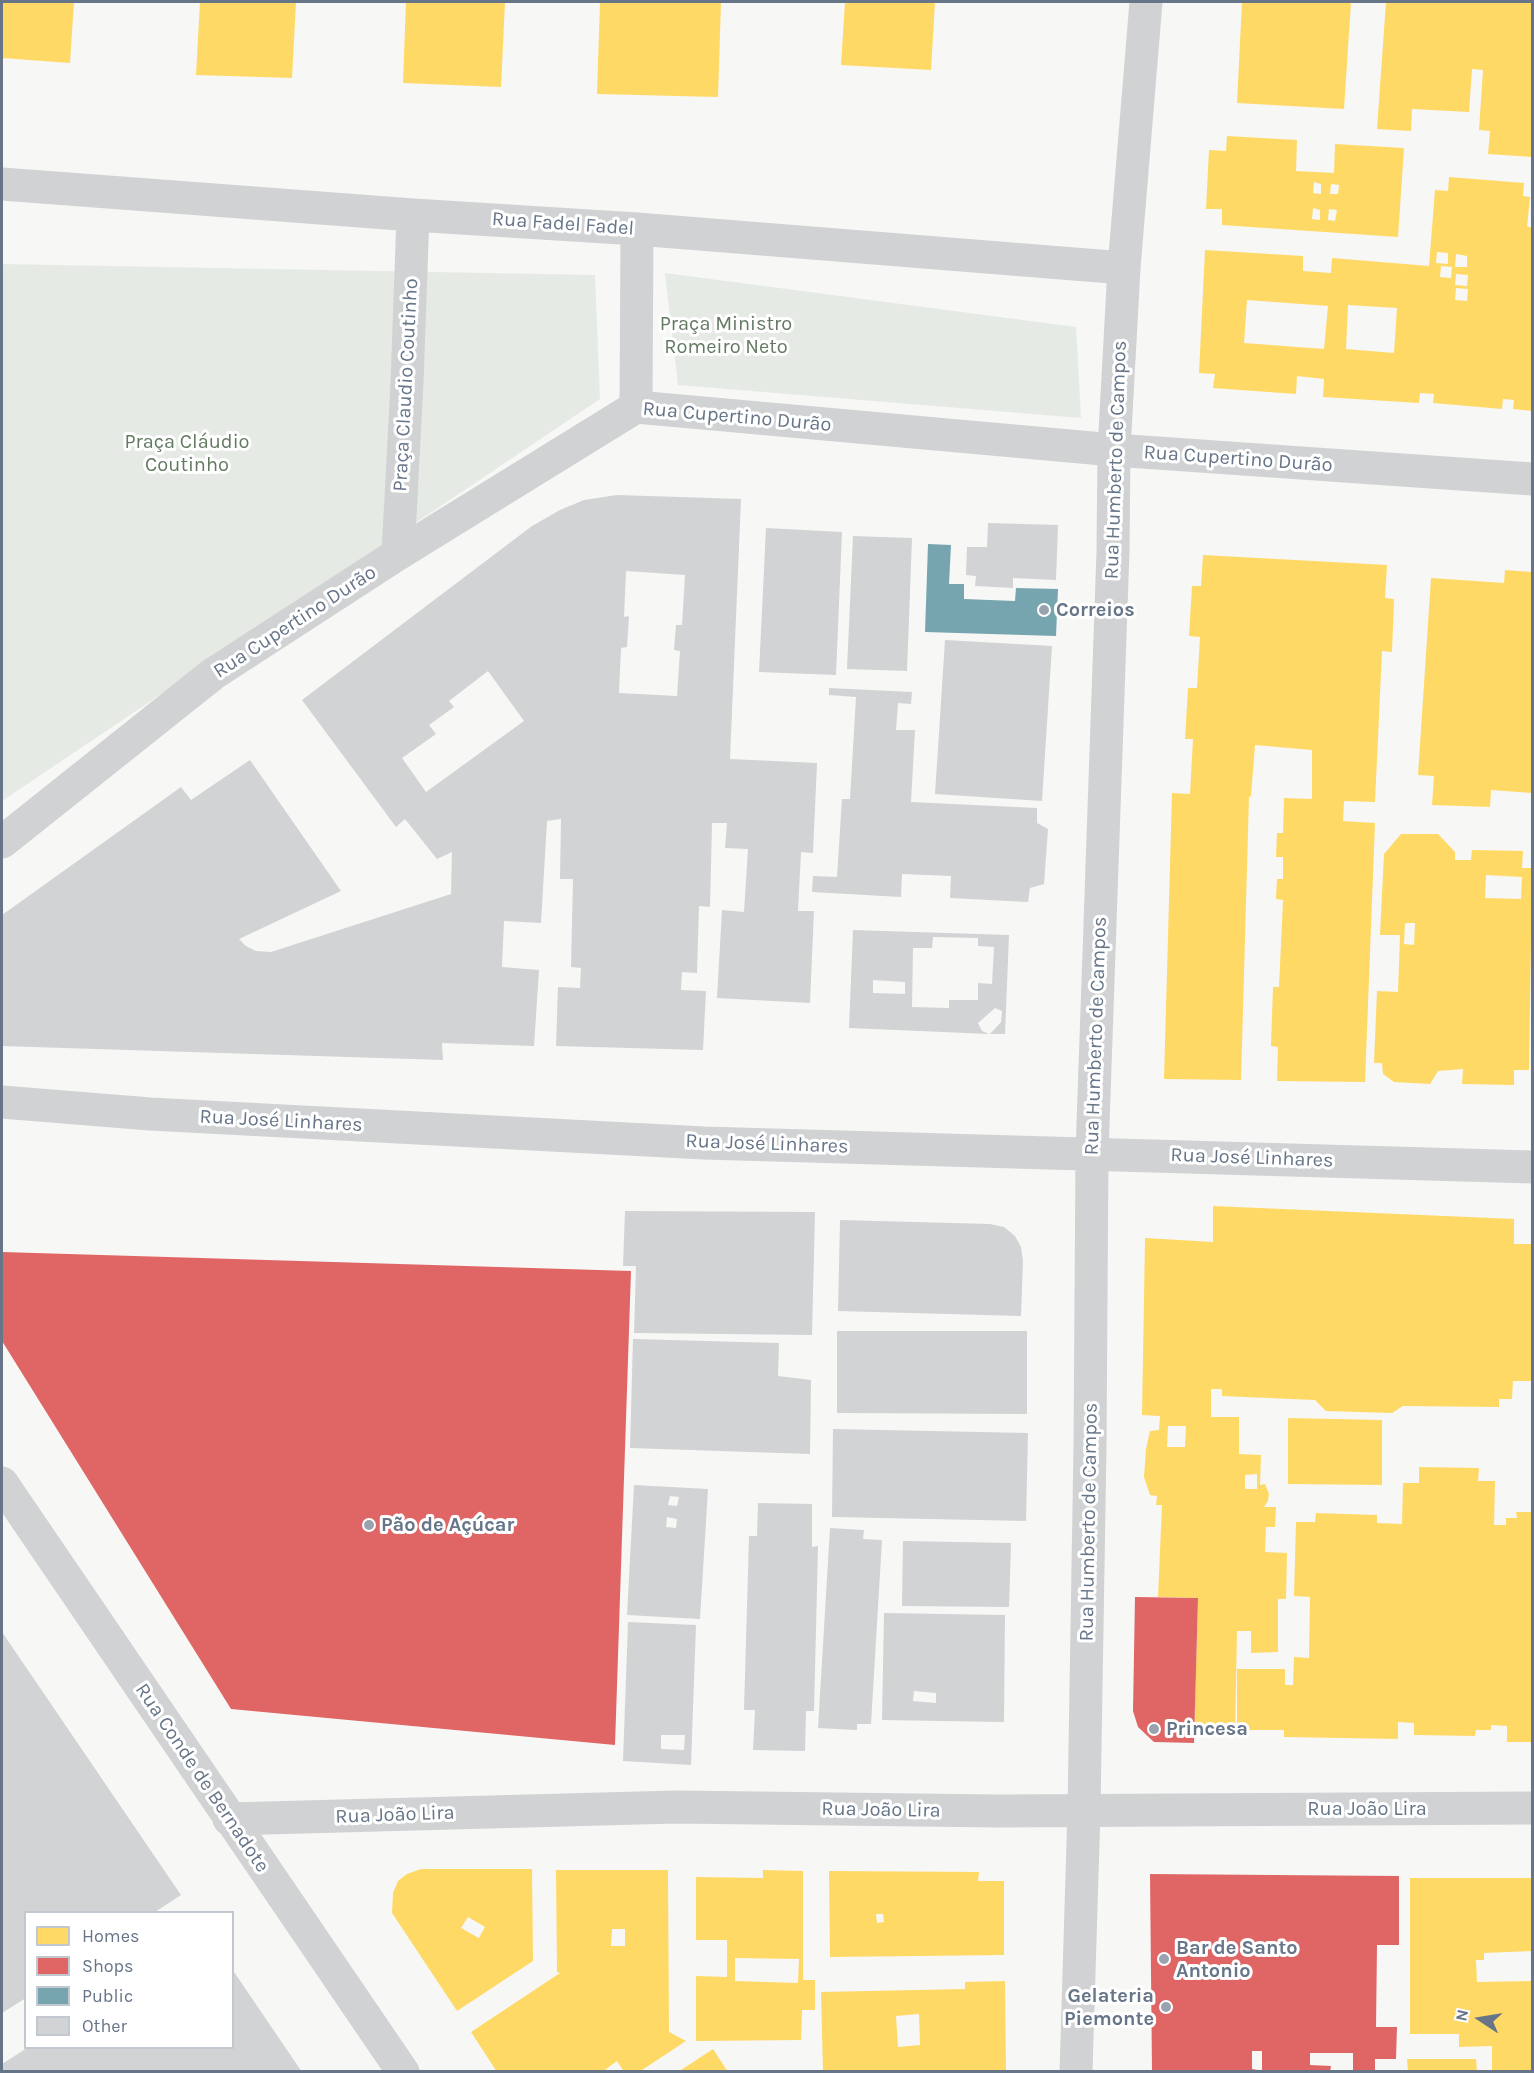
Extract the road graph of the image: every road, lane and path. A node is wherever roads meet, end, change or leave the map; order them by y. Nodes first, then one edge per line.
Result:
1 (1146, 2) edge
2 (2, 184) edge
3 (413, 215) junction
4 (637, 229) junction
5 (1124, 268) junction
6 (636, 407) junction
7 (1114, 450) junction
8 (1533, 479) edge
9 (398, 554) junction
10 (2, 842) edge
11 (2, 1102) edge
12 (1092, 1153) junction
13 (1533, 1167) edge
14 (2, 1483) edge
15 (1533, 1808) edge
16 (1084, 1810) junction
17 (229, 1819) junction
18 (403, 2072) edge
19 (1076, 2072) edge

1 - 5 street, Rua Humberto de Campos
2 - 3 street, Rua Fadel Fadel
3 - 4 street, Rua Fadel Fadel
3 - 9 street, Praça Claudio Coutinho
4 - 5 street, Rua Fadel Fadel
4 - 6 street
5 - 7 street, Rua Humberto de Campos
6 - 7 street, Rua Cupertino Durão
6 - 9 street, Rua Cupertino Durão
7 - 8 street, Rua Cupertino Durão
7 - 12 street, Rua Humberto de Campos
9 - 10 street, Rua Cupertino Durão
11 - 12 street, Rua José Linhares
12 - 13 street, Rua José Linhares
12 - 16 street, Rua Humberto de Campos
14 - 17 street, Rua Conde de Bernadote
15 - 16 street, Rua João Lira
16 - 17 street, Rua João Lira
16 - 19 street, Rua Humberto de Campos
17 - 18 street, Rua Conde de Bernadote

